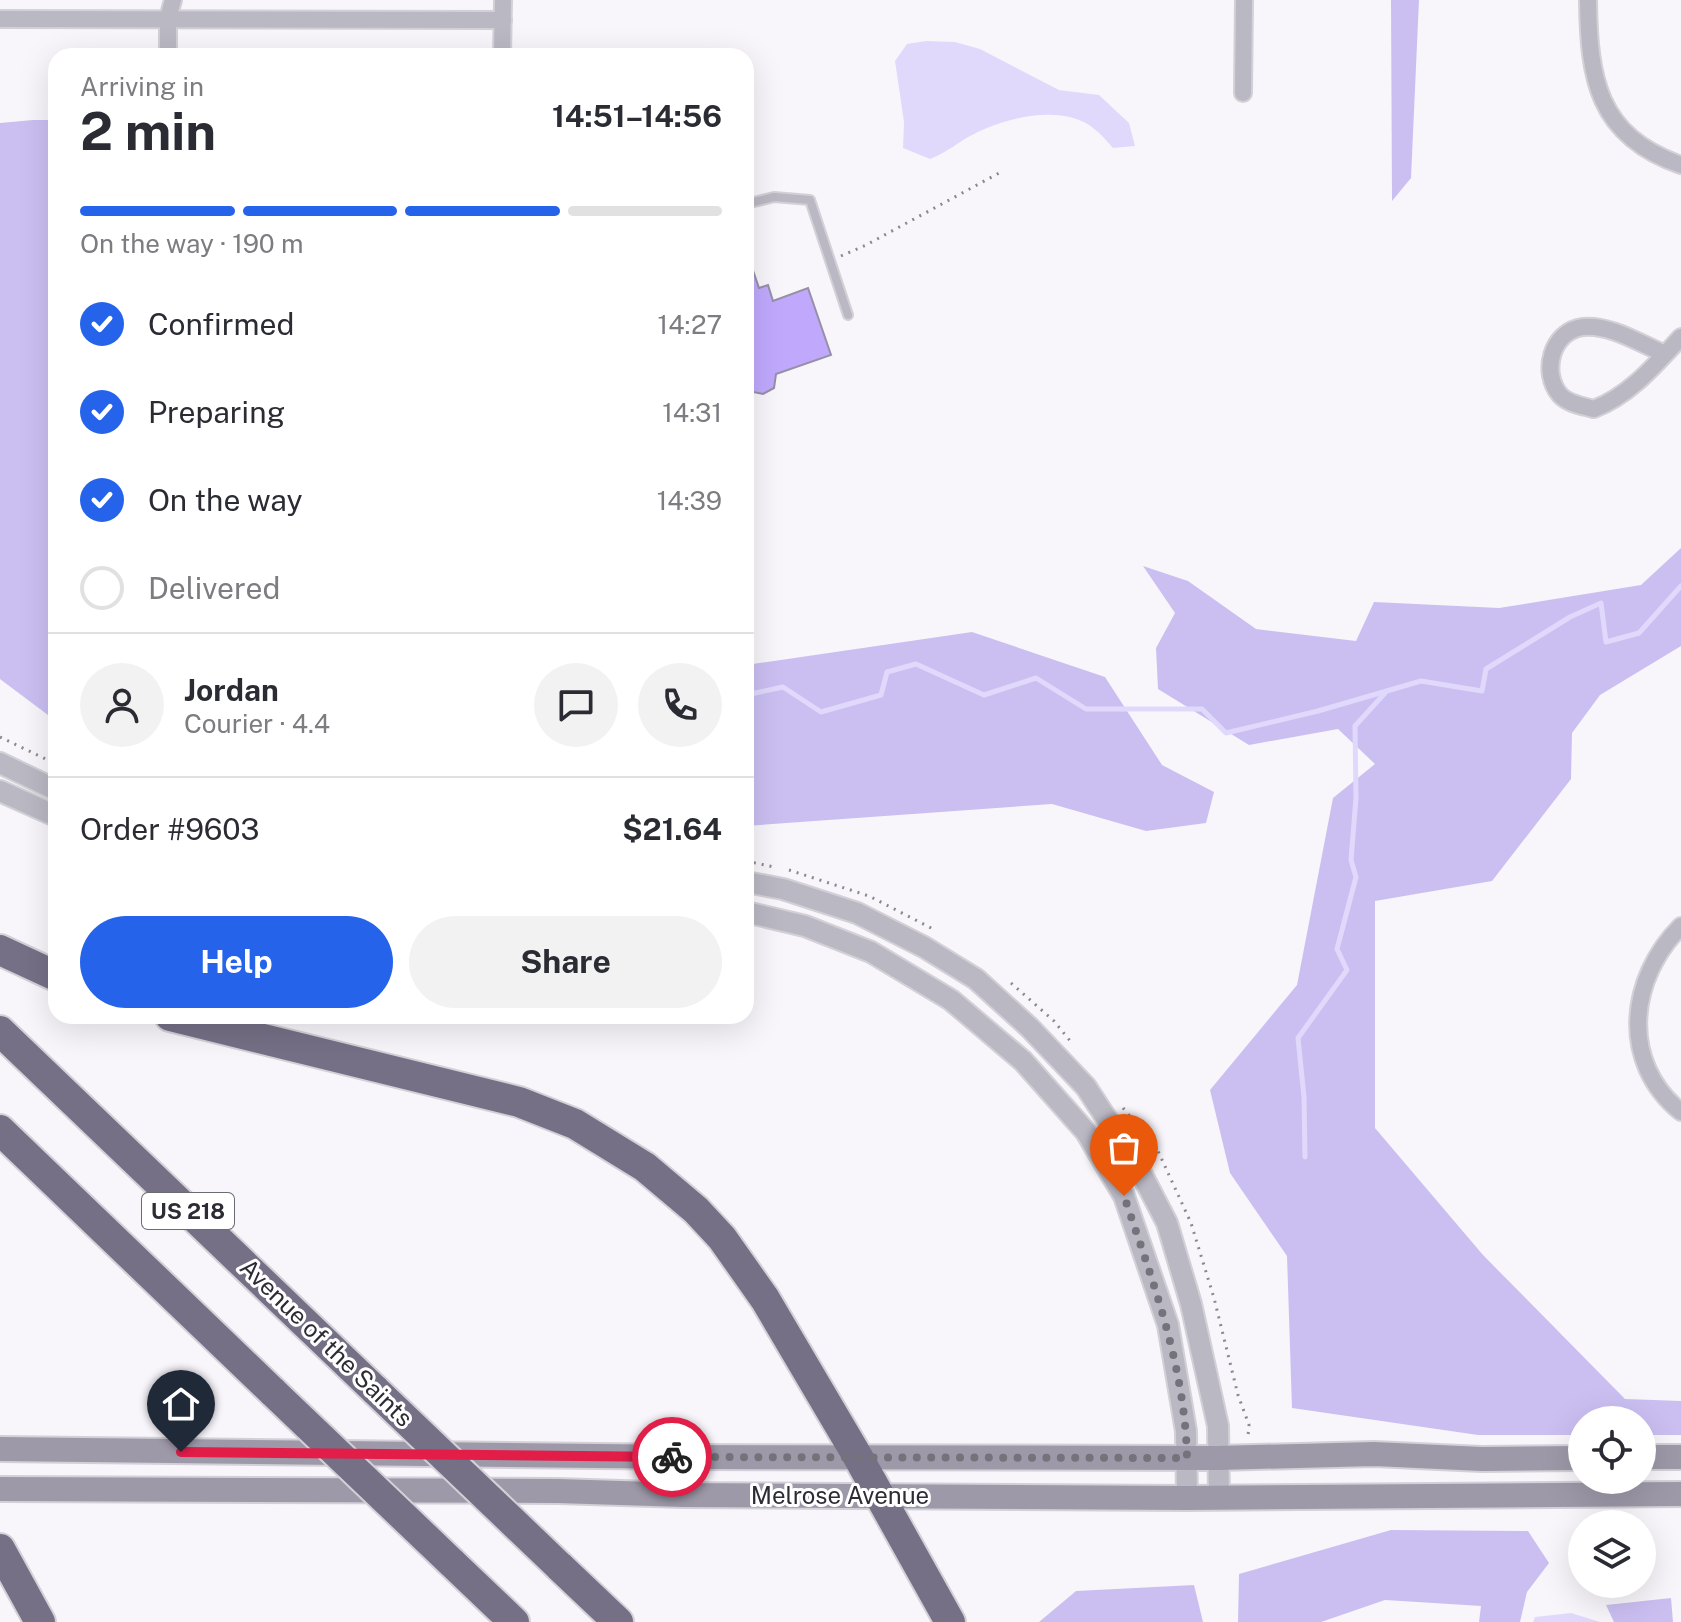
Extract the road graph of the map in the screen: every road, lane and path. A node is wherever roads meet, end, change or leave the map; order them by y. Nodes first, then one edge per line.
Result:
1 (173, 0) edge
2 (503, 0) edge
3 (1244, 0) edge
4 (1588, 0) edge
5 (168, 18) junction
6 (0, 19) edge
7 (503, 20) junction
8 (168, 48) edge
9 (502, 48) edge
10 (1243, 93) dead end
11 (1681, 165) edge
12 (1001, 172) dead end
13 (754, 202) edge
14 (830, 261) junction
15 (848, 315) dead end
16 (1681, 337) edge
17 (1665, 354) junction
18 (0, 737) edge
19 (48, 760) edge
20 (0, 763) edge
21 (48, 786) edge
22 (0, 791) edge
23 (48, 812) edge
24 (754, 884) edge
25 (754, 914) edge
26 (1681, 926) edge
27 (0, 950) edge
28 (48, 972) edge
29 (202, 1024) edge
30 (0, 1031) edge
31 (1681, 1112) edge
32 (0, 1130) edge
33 (0, 1449) edge
34 (858, 1457) junction
35 (1656, 1457) edge
36 (1681, 1457) edge
37 (1187, 1458) junction
38 (1218, 1458) junction
39 (1568, 1458) edge
40 (0, 1489) edge
41 (1681, 1494) edge
42 (880, 1496) junction
43 (1219, 1497) junction
44 (1187, 1498) junction
45 (0, 1549) edge
46 (40, 1622) edge
47 (514, 1622) edge
48 (618, 1622) edge
49 (950, 1622) edge

1 - 5 street
2 - 7 street
3 - 10 street
4 - 11 street
5 - 6 street
5 - 7 street
5 - 8 street
7 - 9 street
12 - 14 path
13 - 14 lane
14 - 15 lane
16 - 17 street
17 - 17 street
18 - 19 path
20 - 21 street
22 - 23 street
24 - 38 street
25 - 37 street
26 - 31 street
27 - 28 highway
29 - 34 highway
30 - 48 highway, Avenue of the Saints / US 218, bridge
32 - 47 highway, US 218, bridge
33 - 34 main road, Melrose Avenue
34 - 37 main road, Melrose Avenue
34 - 42 highway
35 - 36 main road
37 - 38 main road, Melrose Avenue
37 - 44 street
38 - 39 main road, Melrose Avenue
38 - 43 street
40 - 42 main road, Melrose Avenue
41 - 43 main road, Melrose Avenue
42 - 44 main road, Melrose Avenue
42 - 49 highway
43 - 44 main road, Melrose Avenue
45 - 46 highway

